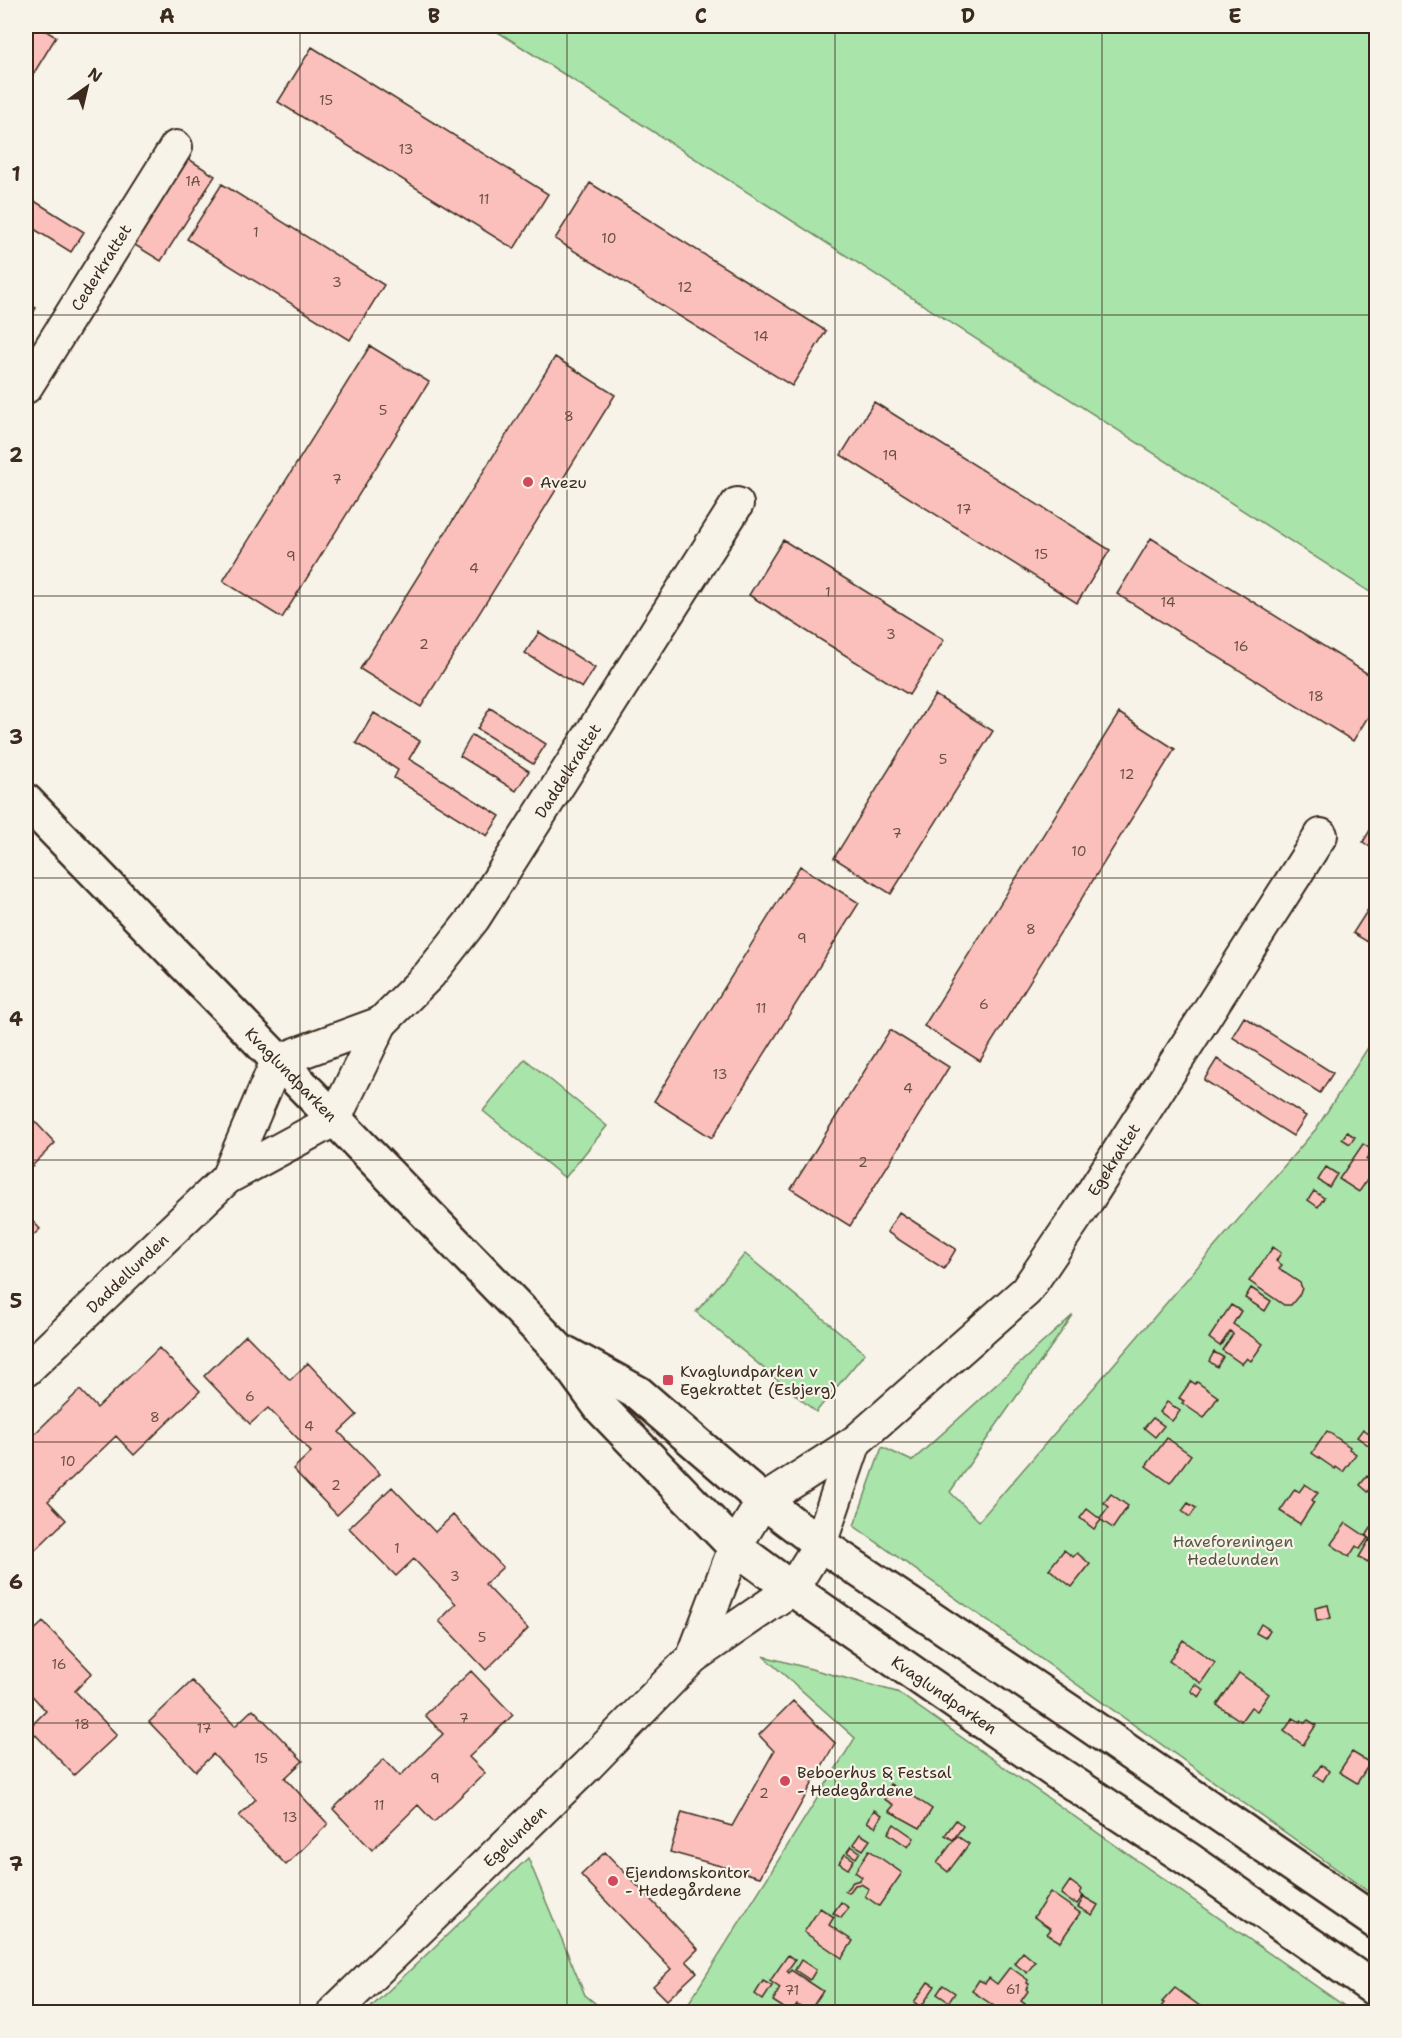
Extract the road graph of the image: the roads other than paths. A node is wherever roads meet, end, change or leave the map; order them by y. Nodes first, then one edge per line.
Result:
1 (176, 147) dead end
2 (26, 387) edge
3 (737, 504) dead end
4 (26, 801) edge
5 (1321, 835) dead end
6 (381, 1023) junction
7 (277, 1061) junction
8 (334, 1120) junction
9 (227, 1178) junction
10 (557, 1348) junction
11 (26, 1370) edge
12 (855, 1442) junction
13 (763, 1501) junction
14 (820, 1544) junction
15 (735, 1546) junction
16 (792, 1589) junction
17 (693, 1657) junction
18 (1377, 1922) edge
19 (1377, 1990) edge
20 (334, 2013) edge

1 - 2 street, Cederkrattet
3 - 6 street, Daddelkrattet
4 - 7 street, Kvaglundparken
5 - 12 street, Egekrattet
6 - 7 street, Daddelkrattet
6 - 8 street, Daddelkrattet
7 - 8 street, Kvaglundparken
7 - 9 street, Daddellunden
8 - 9 street, Daddellunden
8 - 10 street, Kvaglundparken
9 - 11 street, Daddellunden
10 - 13 street, Kvaglundparken
10 - 15 street, Kvaglundparken
12 - 13 street, Egekrattet
12 - 14 street, Egekrattet
13 - 14 street, Kvaglundparken
13 - 15 street, Egelunden
14 - 16 street, Egelunden
14 - 18 street, Kvaglundparken
15 - 16 street, Kvaglundparken
15 - 17 street, Egelunden
16 - 17 street, Egelunden
16 - 19 street, Kvaglundparken
17 - 20 street, Egelunden

